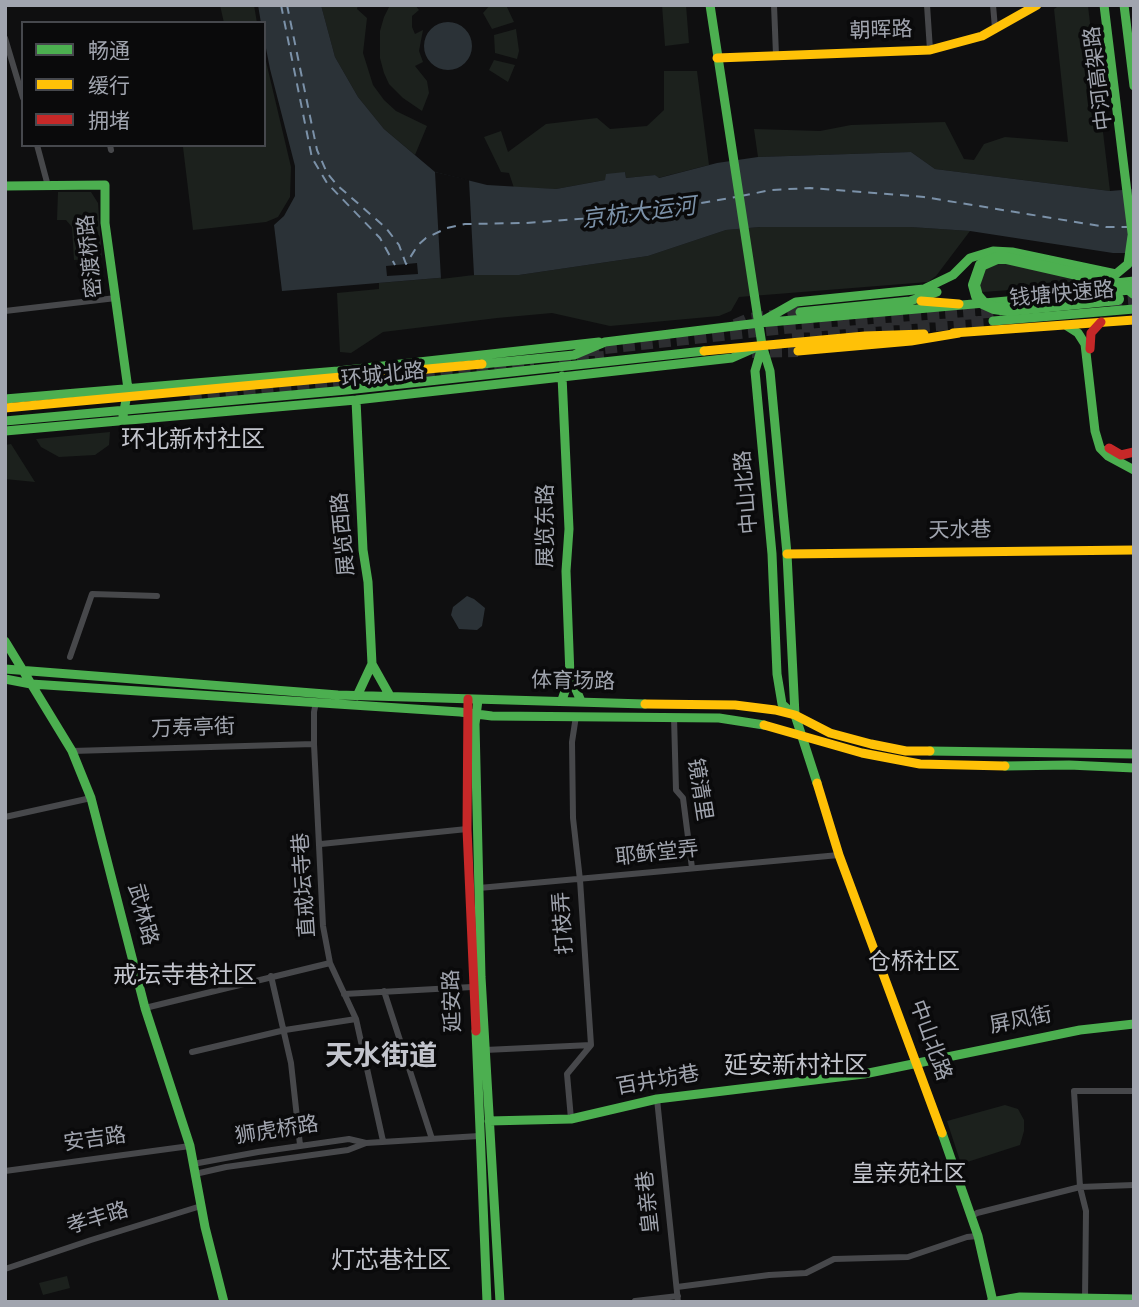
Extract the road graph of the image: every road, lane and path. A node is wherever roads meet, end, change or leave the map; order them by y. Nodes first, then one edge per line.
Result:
1 (710, 5) edge
2 (774, 5) edge
3 (927, 5) edge
4 (993, 5) edge
5 (1037, 5) edge
6 (1104, 5) edge
7 (1111, 5) edge
8 (1124, 5) edge
9 (1106, 26) junction
10 (995, 28) junction
11 (5, 38) edge
12 (930, 50) junction
13 (776, 55) junction
14 (717, 58) junction
15 (1134, 86) edge
16 (21, 91) edge
17 (38, 147) edge
18 (5, 186) edge
19 (48, 186) junction
20 (1134, 187) edge
21 (1132, 236) edge
22 (993, 251) junction
23 (1134, 257) edge
24 (1134, 281) edge
25 (1134, 293) edge
26 (1079, 295) junction
27 (116, 298) junction
28 (909, 301) junction
29 (959, 304) junction
30 (1134, 309) edge
31 (5, 311) edge
32 (800, 312) tunnel mouth
33 (1134, 320) edge
34 (993, 321) tunnel mouth
35 (759, 323) junction
36 (1101, 323) junction
37 (1067, 326) junction
38 (959, 333) junction
39 (762, 345) junction
40 (798, 351) tunnel mouth
41 (562, 376) junction
42 (5, 399) edge
43 (356, 400) junction
44 (125, 404) junction
45 (5, 408) edge
46 (5, 421) edge
47 (5, 431) edge
48 (1097, 431) junction
49 (1134, 452) edge
50 (1134, 470) edge
51 (1134, 550) edge
52 (787, 554) junction
53 (157, 596) dead end
54 (5, 641) edge
55 (5, 656) edge
56 (70, 657) dead end
57 (372, 664) junction
58 (5, 669) edge
59 (22, 672) junction
60 (570, 676) junction
61 (5, 679) edge
62 (31, 684) junction
63 (357, 695) junction
64 (390, 696) junction
65 (473, 699) junction
66 (562, 701) junction
67 (582, 701) junction
68 (316, 702) junction
69 (472, 713) junction
70 (795, 715) junction
71 (576, 716) junction
72 (674, 717) junction
73 (802, 736) junction
74 (314, 744) junction
75 (72, 751) junction
76 (1134, 754) edge
77 (1134, 768) edge
78 (91, 798) junction
79 (5, 817) edge
80 (482, 822) dead end
81 (467, 829) junction
82 (321, 844) junction
83 (839, 855) junction
84 (692, 868) junction
85 (580, 880) junction
86 (479, 887) junction
87 (330, 963) junction
88 (271, 976) junction
89 (472, 987) junction
90 (384, 991) junction
91 (344, 994) junction
92 (145, 1008) junction
93 (356, 1019) junction
94 (1134, 1024) edge
95 (285, 1030) junction
96 (591, 1045) junction
97 (485, 1050) junction
98 (192, 1052) dead end
99 (917, 1061) junction
100 (1134, 1091) edge
101 (657, 1099) junction
102 (571, 1119) junction
103 (489, 1121) junction
104 (479, 1136) junction
105 (432, 1139) junction
106 (383, 1141) junction
107 (366, 1143) junction
108 (300, 1145) junction
109 (190, 1146) junction
110 (194, 1169) junction
111 (5, 1171) edge
112 (1134, 1185) edge
113 (1080, 1187) junction
114 (201, 1206) junction
115 (971, 1217) junction
116 (978, 1236) junction
117 (5, 1269) edge
118 (677, 1287) junction
119 (678, 1299) edge
120 (1085, 1299) junction
121 (1134, 1299) edge
122 (635, 1301) edge
123 (224, 1302) edge
124 (487, 1302) edge
125 (500, 1302) edge
126 (992, 1302) edge

1 - 14 main road, 中山北路
2 - 13 street
3 - 12 street
4 - 10 street
5 - 10 main road, 朝晖路
6 - 9 main road
7 - 9 main road
7 - 20 main road, 中河高架路
8 - 15 main road, 中河高架路
9 - 21 main road
10 - 12 main road, 朝晖路
11 - 16 street
12 - 13 main road, 朝晖路
13 - 14 main road, 朝晖路
14 - 35 main road, 中山北路
17 - 19 street
18 - 19 main road, 密渡桥路
19 - 27 main road, 密渡桥路
21 - 22 main road
21 - 23 main road
22 - 28 main road
22 - 35 main road
24 - 26 main road
25 - 25 main road, bridge
25 - 26 main road, 环城北路
26 - 29 main road, 环城北路
27 - 31 street
27 - 44 main road, 密渡桥路
28 - 29 main road
28 - 32 main road
29 - 35 main road, 环城北路
30 - 34 main road, 钱塘快速路
33 - 36 main road, 环城北路
35 - 39 main road, 中山北路
35 - 44 main road, 环城北路
36 - 37 main road, 环城北路
36 - 48 main road
37 - 38 main road, 环城北路
37 - 48 main road
38 - 39 main road, 环城北路
38 - 40 main road
39 - 41 main road, 环城北路
39 - 44 main road, 环城北路
39 - 52 main road, 中山北路
39 - 70 main road, 中山北路
41 - 43 main road, 环城北路
41 - 60 main road, 展览东路
42 - 44 main road, 环城北路
43 - 44 main road, 环城北路
43 - 57 main road, 展览西路
44 - 45 main road, 环城北路
44 - 46 main road, 环城北路
44 - 47 main road, 环城北路
48 - 49 main road
48 - 50 main road
51 - 52 main road, 天水巷
52 - 70 main road, 中山北路
53 - 56 street
54 - 59 main road, 武林路
55 - 59 main road, 武林路
57 - 63 main road, 展览西路
57 - 64 main road, 展览西路
58 - 59 main road, 体育场路
59 - 62 main road, 武林路
59 - 63 main road, 体育场路
60 - 66 main road, 展览东路
60 - 67 main road, 展览东路
61 - 62 main road, 体育场路
62 - 68 main road, 体育场路
62 - 75 main road, 武林路
63 - 64 main road, 体育场路
64 - 65 main road, 体育场路
65 - 66 main road, 体育场路
65 - 69 main road, 延安路
66 - 67 main road, 体育场路
67 - 70 main road, 体育场路
68 - 69 main road, 体育场路
68 - 74 street, 直戒坛寺巷
69 - 71 main road, 体育场路
69 - 80 main road
69 - 81 main road, 延安路
69 - 86 main road, 延安路
70 - 73 main road, 中山北路
70 - 76 main road, 体育场路
71 - 72 main road, 体育场路
71 - 85 street, 打枝弄
72 - 73 main road, 体育场路
72 - 84 street, 镜清里
73 - 77 main road, 体育场路
73 - 83 main road, 中山北路
74 - 75 street, 万寿亭街
74 - 82 street, 直戒坛寺巷
75 - 78 main road, 武林路
78 - 79 street
78 - 92 main road, 武林路
81 - 82 street
81 - 89 main road, 延安路
82 - 87 street, 直戒坛寺巷
83 - 84 street, 耶稣堂弄
83 - 99 main road, 中山北路
84 - 85 street, 耶稣堂弄
85 - 86 street, 耶稣堂弄
85 - 96 street, 打枝弄
86 - 97 main road, 延安路
87 - 88 street
87 - 91 street, 直戒坛寺巷
88 - 92 street
88 - 95 street
89 - 90 street
89 - 104 main road, 延安路
90 - 91 street
90 - 105 street
91 - 93 street, 直戒坛寺巷
92 - 109 main road, 武林路
93 - 95 street
93 - 106 street, 直戒坛寺巷
94 - 99 main road, 屏风街
95 - 98 street
95 - 108 street
96 - 97 street
96 - 102 street
97 - 103 main road, 延安路
99 - 101 main road, 百井坊巷
99 - 115 main road, 中山北路
100 - 113 street
101 - 102 main road, 百井坊巷
101 - 118 street, 皇亲巷
102 - 103 main road, 百井坊巷
103 - 125 main road, 延安路
104 - 105 street, 狮虎桥路
104 - 124 main road, 延安路
105 - 106 street, 狮虎桥路
106 - 107 street, 狮虎桥路
107 - 108 street, 狮虎桥路
107 - 110 street, 狮虎桥路
108 - 110 street, 狮虎桥路
109 - 110 main road, 武林路
109 - 111 street, 安吉路
110 - 114 main road, 武林路
112 - 113 street
113 - 115 street
113 - 120 street
114 - 117 street, 孝丰路
114 - 123 main road, 武林路
115 - 116 main road, 中山北路
116 - 118 street
116 - 126 main road, 中山北路
118 - 119 street, 皇亲巷
119 - 122 street
120 - 121 main road
120 - 126 main road

